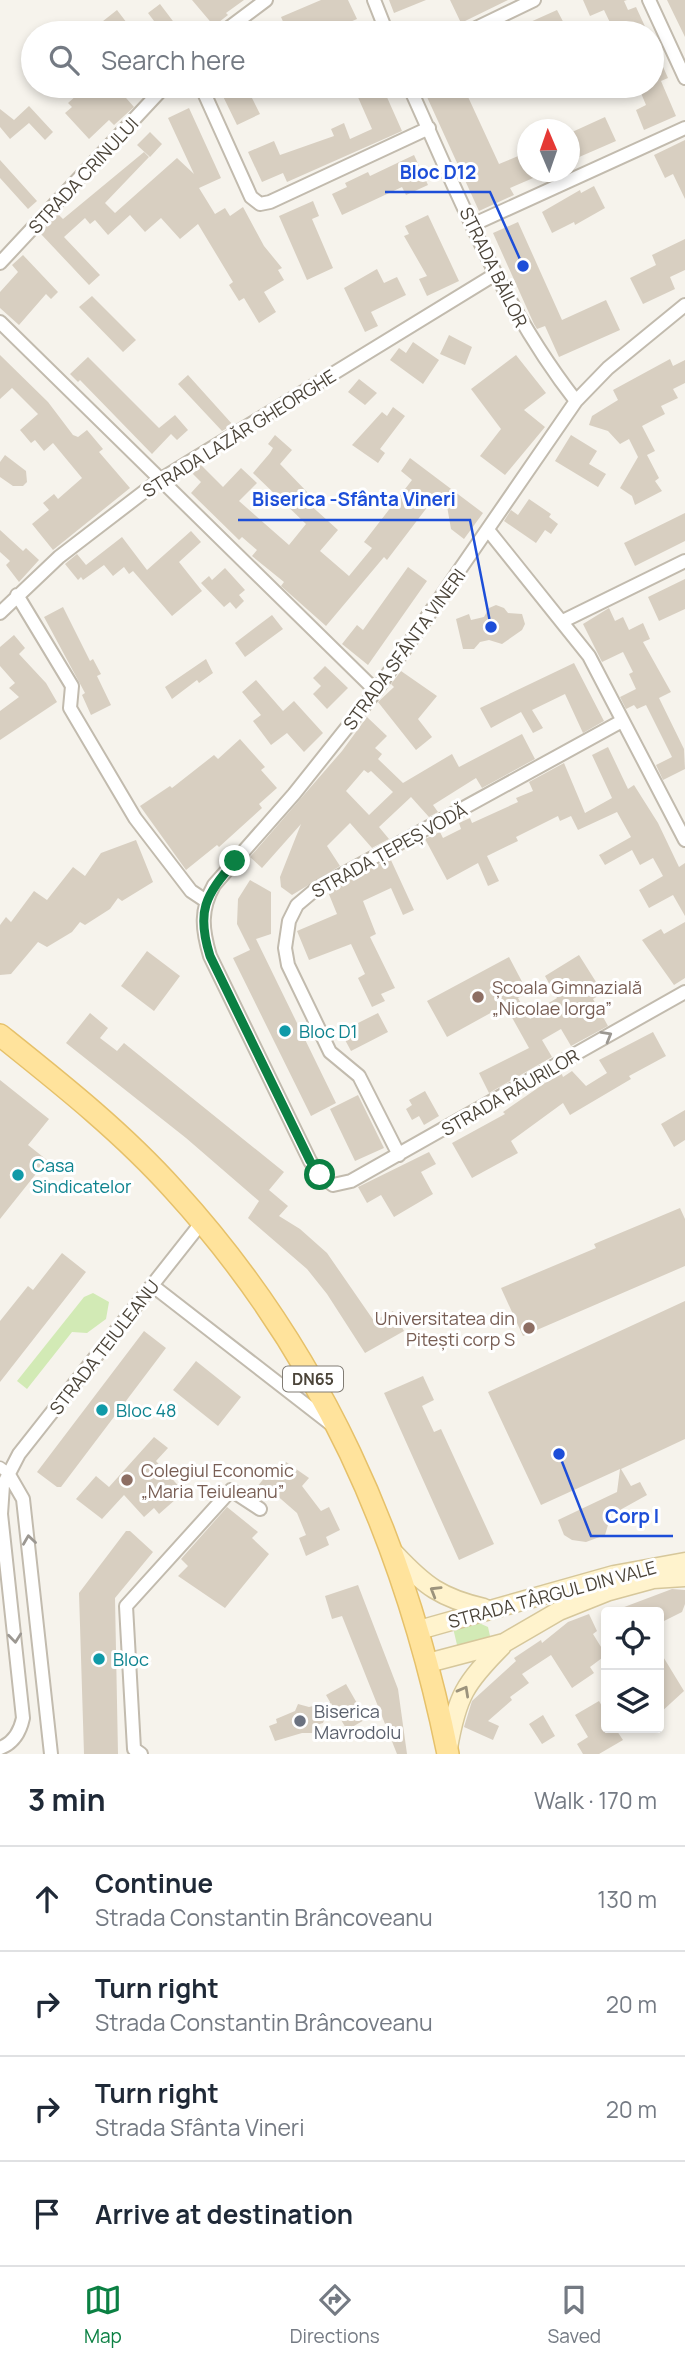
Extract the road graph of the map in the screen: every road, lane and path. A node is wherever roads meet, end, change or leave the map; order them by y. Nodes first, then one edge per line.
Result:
1 (266, 0) edge
2 (374, 0) edge
3 (534, 0) edge
4 (649, 0) edge
5 (238, 21) edge
6 (382, 21) edge
7 (491, 21) edge
8 (659, 21) edge
9 (664, 32) edge
10 (685, 78) edge
11 (154, 98) edge
12 (206, 98) edge
13 (415, 98) edge
14 (429, 128) junction
15 (685, 128) edge
16 (472, 225) junction
17 (0, 263) edge
18 (494, 275) junction
19 (684, 308) edge
20 (0, 322) edge
21 (576, 401) junction
22 (158, 481) junction
23 (488, 530) junction
24 (685, 561) edge
25 (18, 595) junction
26 (0, 613) edge
27 (563, 621) junction
28 (376, 691) junction
29 (622, 721) junction
30 (685, 840) edge
31 (206, 901) junction
32 (685, 992) edge
33 (0, 1035) edge
34 (399, 1155) junction
35 (202, 1222) junction
36 (153, 1286) junction
37 (342, 1430) junction
38 (4, 1470) edge
39 (260, 1509) dead end
40 (395, 1554) junction
41 (685, 1562) edge
42 (685, 1577) edge
43 (487, 1609) junction
44 (419, 1630) junction
45 (504, 1643) junction
46 (428, 1663) junction
47 (0, 1748) edge
48 (448, 1752) edge
49 (51, 1754) edge
50 (141, 1754) edge

1 - 5 street
2 - 6 street
3 - 7 street
4 - 8 street
9 - 10 street
11 - 17 street, STRADA CRINULUI
12 - 14 street
13 - 14 street, STRADA BĂILOR
14 - 16 street, STRADA BĂILOR
15 - 16 street
16 - 18 street, STRADA BĂILOR
18 - 21 street, STRADA BĂILOR
18 - 22 street, STRADA LAZĂR GHEORGHE
19 - 21 street, STRADA SFÂNTA VINERI
20 - 22 street
21 - 23 street, STRADA SFÂNTA VINERI
22 - 25 street, STRADA LAZĂR GHEORGHE
22 - 28 street
23 - 27 street
23 - 28 street, STRADA SFÂNTA VINERI
24 - 27 street
25 - 26 street, STRADA LAZĂR GHEORGHE
25 - 31 street
27 - 29 street
28 - 31 street, STRADA SFÂNTA VINERI
29 - 30 street
29 - 34 street, STRADA ȚEPEȘ VODĂ
31 - 34 street, STRADA RÂURILOR
34 -> 32 street, STRADA RÂURILOR
33 - 35 main road, DN65
35 - 36 street, STRADA TEIULEANU
35 - 37 main road, DN65
36 - 37 street
36 - 38 street, STRADA TEIULEANU
37 - 40 main road, DN65
38 -> 47 street
49 -> 38 street
39 - 50 street
43 -> 40 main road
40 - 44 main road
41 - 43 main road, STRADA TÂRGUL DIN VALE
42 - 45 main road, STRADA TÂRGUL DIN VALE
43 - 44 main road, STRADA TÂRGUL DIN VALE
44 - 46 main road
45 - 46 main road, STRADA TÂRGUL DIN VALE
48 -> 45 main road
46 - 48 main road

